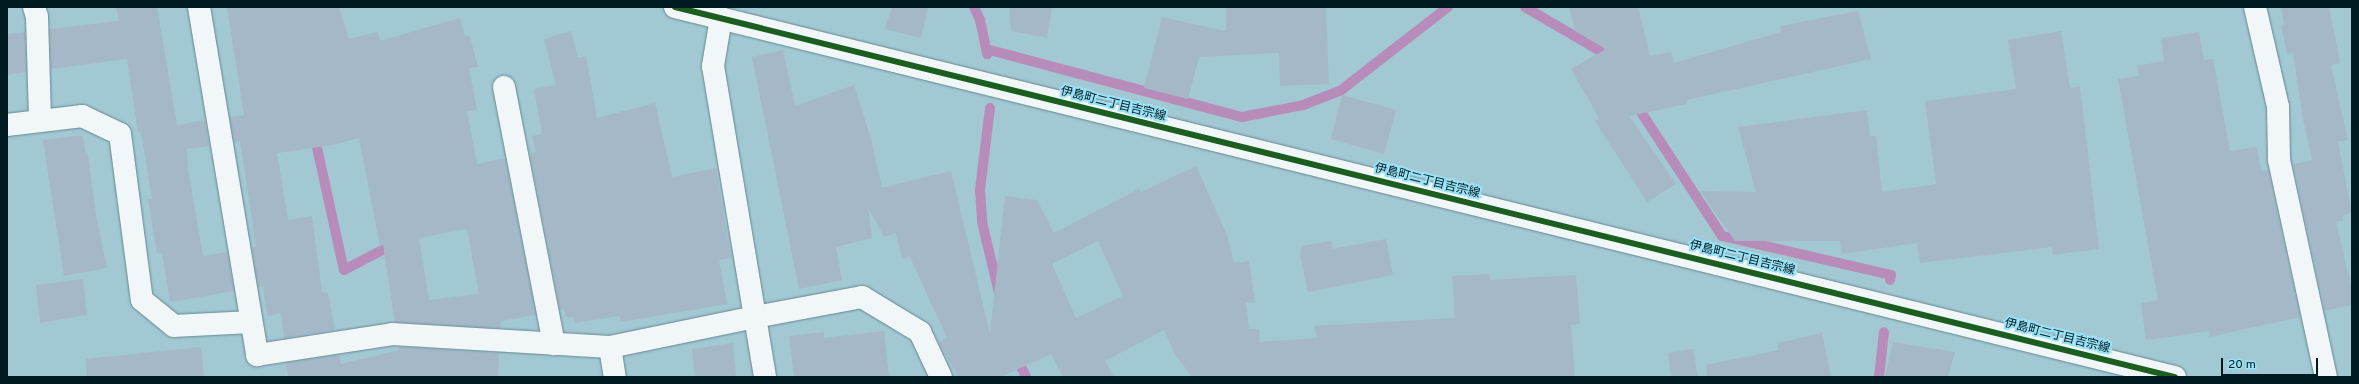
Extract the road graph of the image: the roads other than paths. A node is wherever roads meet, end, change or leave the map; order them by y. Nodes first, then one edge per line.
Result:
1 (34, 7) edge
2 (199, 7) edge
3 (675, 7) edge
4 (2255, 7) edge
5 (721, 18) junction
6 (504, 87) dead end
7 (40, 121) junction
8 (7, 125) edge
9 (755, 317) junction
10 (252, 322) junction
11 (554, 344) junction
12 (610, 347) junction
13 (615, 377) edge
14 (765, 377) edge
15 (941, 377) edge
16 (2175, 377) edge
17 (2326, 377) edge

1 - 7 street
2 - 10 street
3 - 5 street, 伊島町二丁目吉宗線
4 - 17 street
5 - 9 street
5 - 16 street, 伊島町二丁目吉宗線
6 - 11 street
7 - 8 street
7 - 10 street
9 - 12 street
9 - 14 street
9 - 15 street
10 - 11 street
11 - 12 street
12 - 13 street

